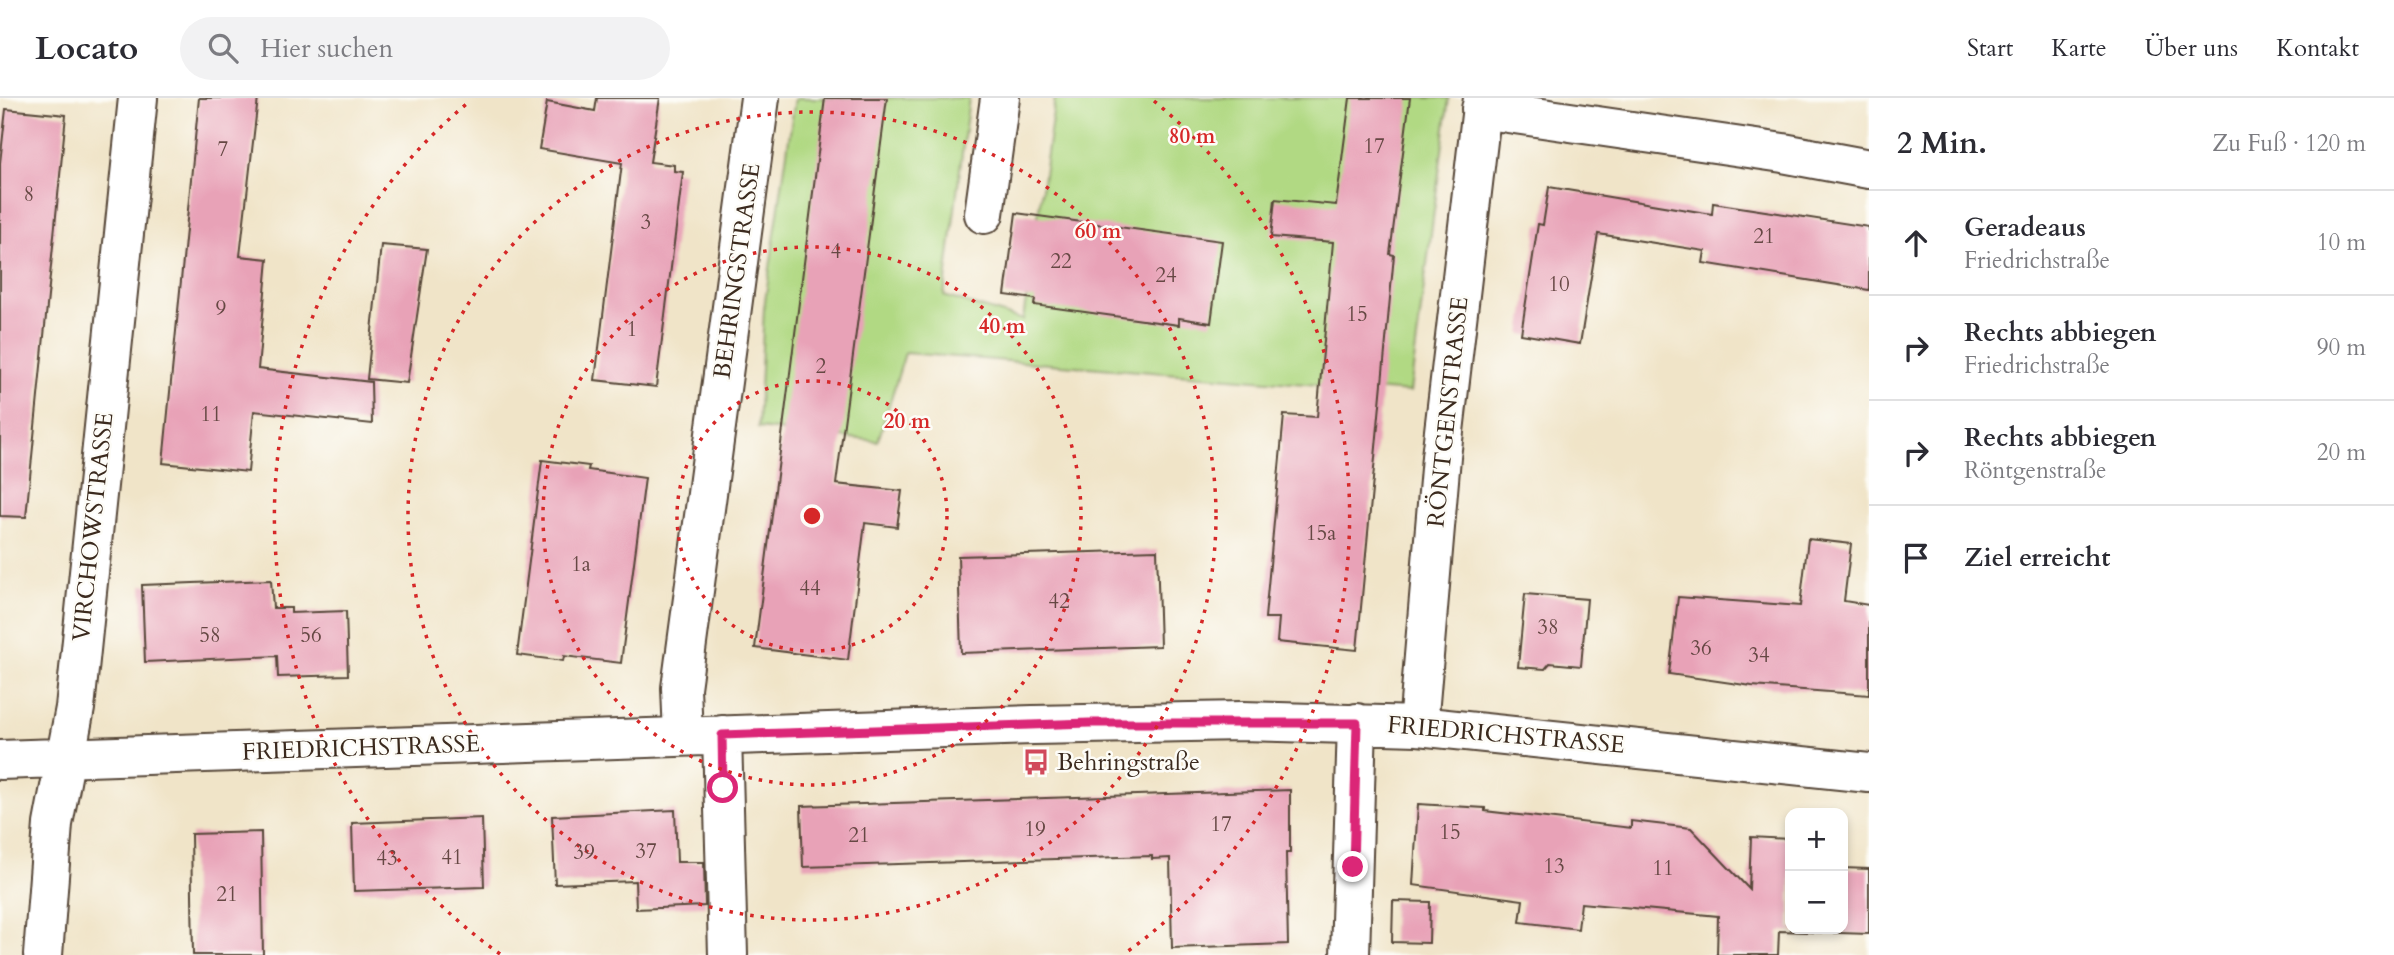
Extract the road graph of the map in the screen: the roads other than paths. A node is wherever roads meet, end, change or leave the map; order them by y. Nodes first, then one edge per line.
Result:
1 (138, 98) edge
2 (760, 98) edge
3 (1000, 98) edge
4 (1482, 103) edge
5 (1869, 169) edge
6 (984, 214) dead end
7 (1357, 723) junction
8 (1418, 726) junction
9 (722, 735) junction
10 (683, 736) junction
11 (65, 758) junction
12 (0, 760) edge
13 (1869, 774) edge
14 (43, 955) edge
15 (728, 955) edge
16 (1350, 955) edge

1 - 11 street, VIRCHOWSTRASSE
2 - 10 street, BEHRINGSTRASSE
3 - 6 street
4 - 5 street
4 - 8 street, RÖNTGENSTRASSE
7 - 8 street, FRIEDRICHSTRASSE
7 - 9 street, FRIEDRICHSTRASSE
7 - 16 street
8 - 13 street, FRIEDRICHSTRASSE
9 - 10 street, FRIEDRICHSTRASSE
9 - 15 street
10 - 11 street, FRIEDRICHSTRASSE
11 - 12 street, FRIEDRICHSTRASSE
11 - 14 street, VIRCHOWSTRASSE

